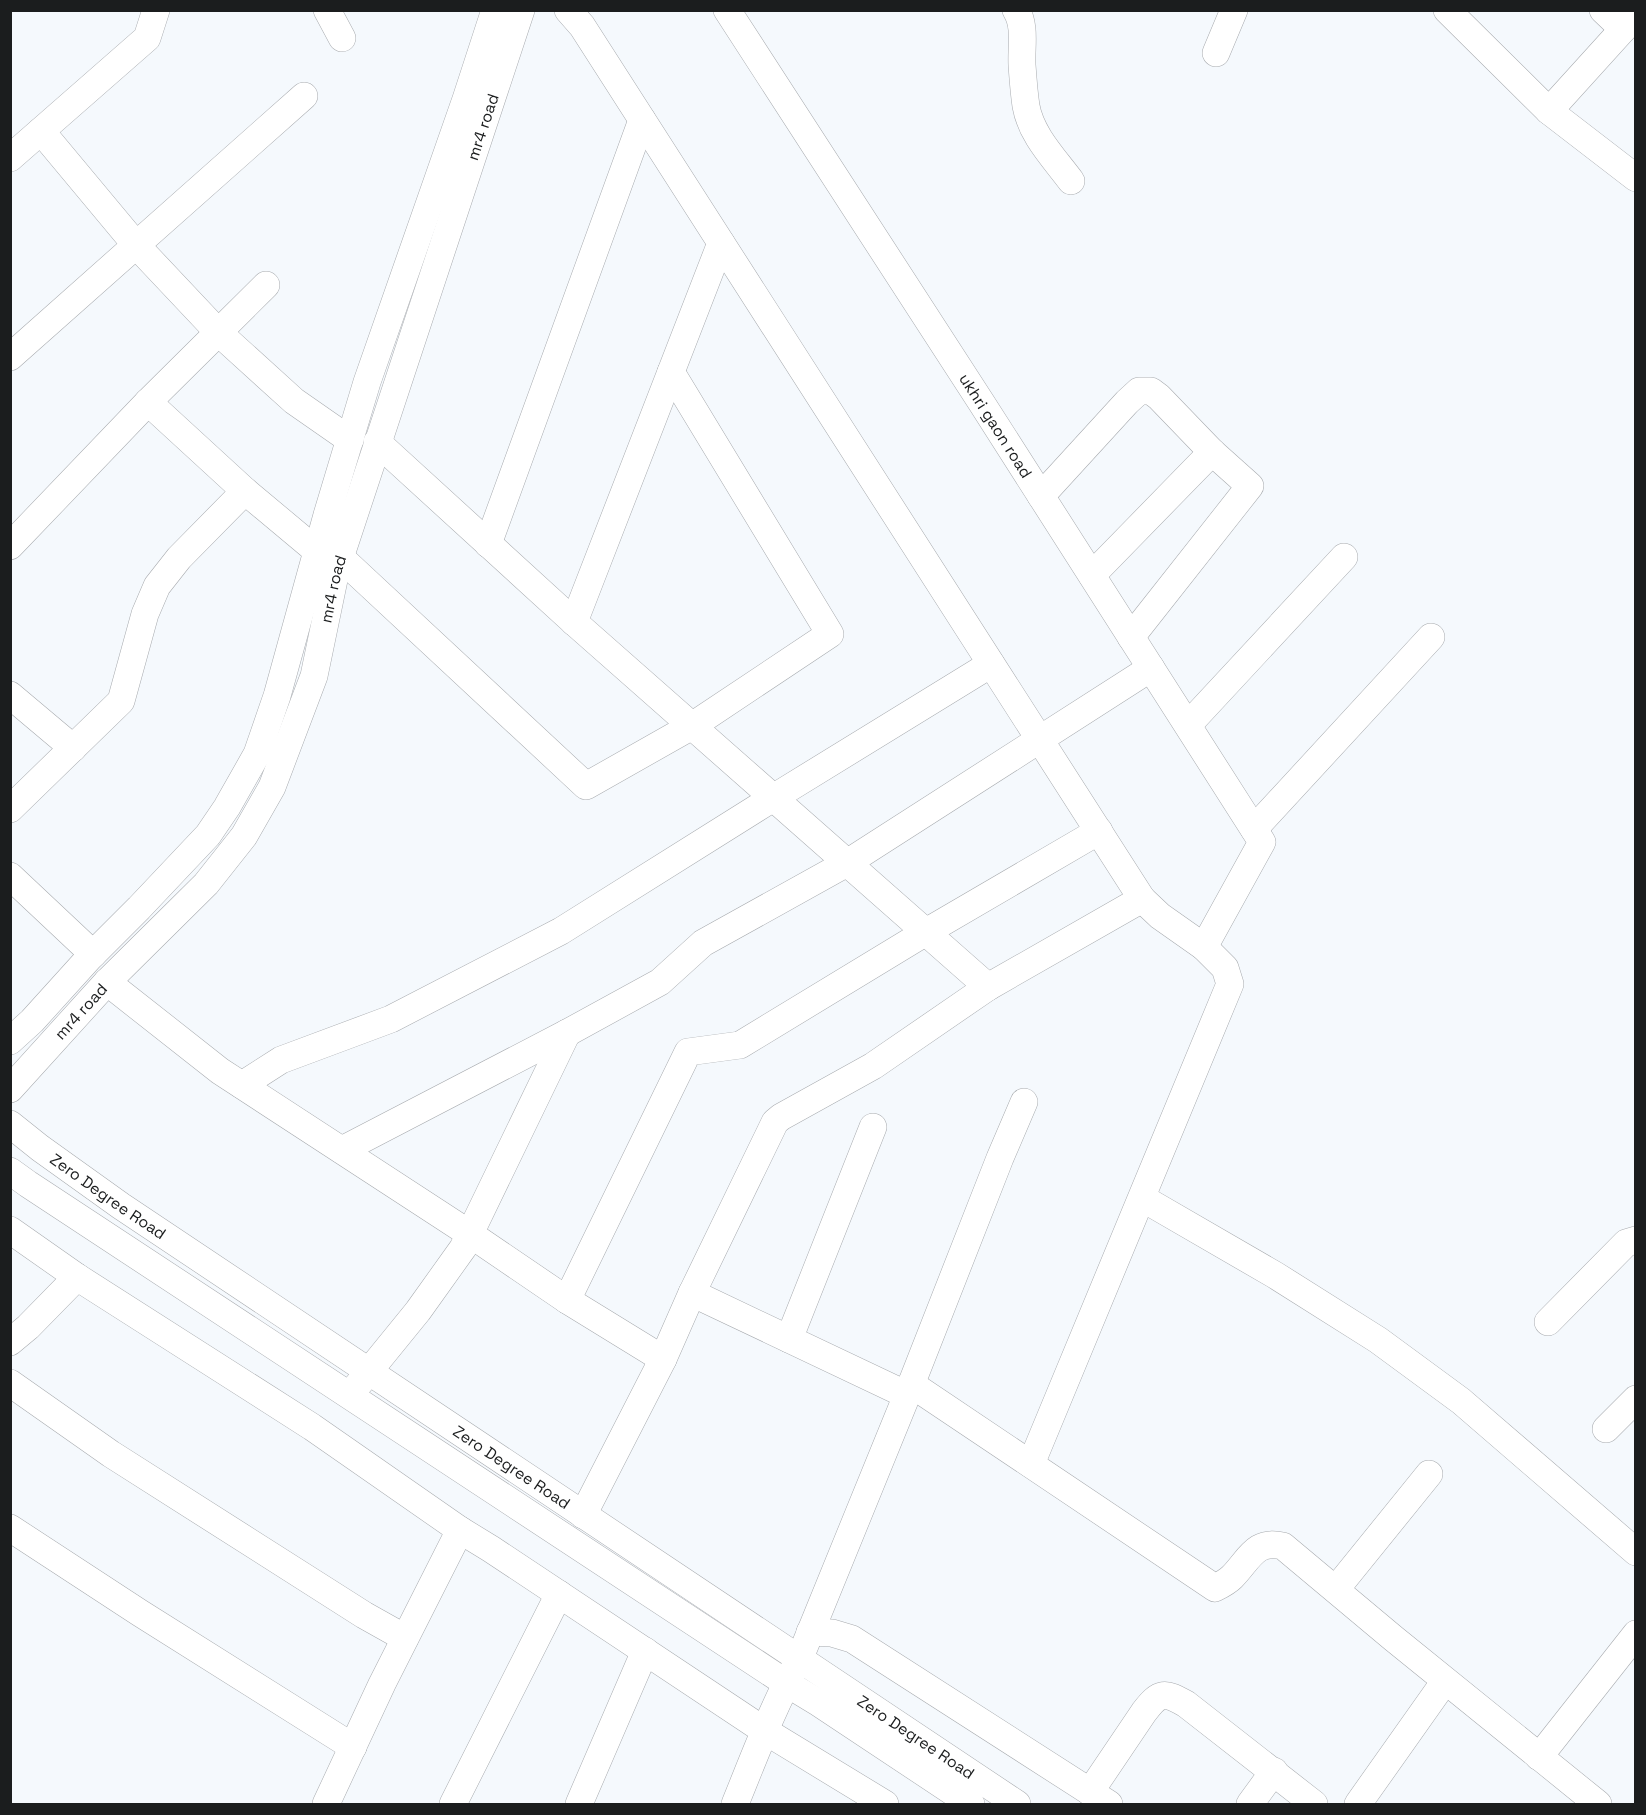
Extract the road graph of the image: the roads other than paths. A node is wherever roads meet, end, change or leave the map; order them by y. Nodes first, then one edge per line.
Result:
1 (156, 10) edge
2 (327, 10) edge
3 (495, 10) edge
4 (521, 10) edge
5 (568, 10) edge
6 (727, 10) edge
7 (1016, 10) edge
8 (1234, 10) edge
9 (1603, 10) edge
10 (1458, 14) edge
11 (1629, 22) edge
12 (342, 38) dead end
13 (1216, 53) dead end
14 (304, 96) dead end
15 (1549, 111) junction
16 (642, 120) junction
17 (41, 131) junction
18 (10, 158) edge
19 (1635, 177) edge
20 (1071, 181) dead end
21 (721, 243) junction
22 (136, 245) junction
23 (266, 285) dead end
24 (219, 333) junction
25 (10, 357) edge
26 (670, 372) junction
27 (148, 402) junction
28 (350, 440) junction
29 (377, 442) junction
30 (1212, 452) junction
31 (245, 491) junction
32 (1041, 496) junction
33 (488, 544) junction
34 (10, 546) edge
35 (329, 555) junction
36 (1344, 557) dead end
37 (1092, 575) junction
38 (574, 622) junction
39 (1131, 637) junction
40 (1431, 637) dead end
41 (991, 664) junction
42 (1151, 668) junction
43 (10, 695) edge
44 (1188, 725) junction
45 (692, 726) junction
46 (1039, 739) junction
47 (73, 748) junction
48 (773, 798) junction
49 (10, 809) edge
50 (1099, 831) junction
51 (1258, 836) junction
52 (847, 863) junction
53 (10, 876) edge
54 (1142, 899) junction
55 (926, 932) junction
56 (1204, 947) junction
57 (93, 954) junction
58 (107, 982) junction
59 (988, 987) junction
60 (567, 1033) junction
61 (10, 1041) edge
62 (242, 1085) junction
63 (10, 1089) edge
64 (1024, 1102) dead end
65 (10, 1124) edge
66 (873, 1127) dead end
67 (342, 1150) junction
68 (10, 1171) edge
69 (1142, 1198) junction
70 (10, 1230) edge
71 (470, 1234) junction
72 (1635, 1240) edge
73 (77, 1277) junction
74 (692, 1293) junction
75 (567, 1300) junction
76 (1548, 1322) dead end
77 (789, 1339) junction
78 (10, 1342) edge
79 (663, 1359) junction
80 (369, 1373) junction
81 (10, 1383) edge
82 (909, 1389) junction
83 (350, 1395) junction
84 (1635, 1399) edge
85 (1606, 1429) dead end
86 (1031, 1464) junction
87 (1430, 1474) dead end
88 (583, 1515) junction
89 (10, 1528) edge
90 (460, 1530) junction
91 (1635, 1552) edge
92 (1336, 1589) junction
93 (559, 1594) junction
94 (810, 1632) junction
95 (1635, 1634) edge
96 (405, 1638) junction
97 (645, 1651) junction
98 (799, 1660) junction
99 (1445, 1681) junction
100 (786, 1683) junction
101 (765, 1731) junction
102 (353, 1747) junction
103 (1539, 1756) junction
104 (1274, 1771) junction
105 (1099, 1798) edge
106 (1363, 1803) edge
107 (326, 1804) edge
108 (453, 1804) edge
109 (579, 1804) edge
110 (735, 1804) edge
111 (885, 1804) edge
112 (971, 1804) edge
113 (1017, 1804) edge
114 (1250, 1804) edge
115 (1314, 1804) edge
116 (1598, 1804) edge

1 - 17 street
2 - 12 street
3 - 28 street, mr4 road
4 - 29 street, mr4 road
5 - 16 street
6 - 32 street, ukhri gaon road
7 - 20 street
8 - 13 street
9 - 11 street
10 - 15 street
11 - 15 street
14 - 22 street
15 - 19 street
16 - 21 street
16 - 33 street
17 - 18 street
17 - 22 street
21 - 26 street
21 - 41 street
22 - 24 street
22 - 25 street
23 - 24 street
24 - 27 street
24 - 28 street
26 - 38 street
26 - 45 street
27 - 31 street
27 - 34 street
28 - 35 street, mr4 road
29 - 33 street
29 - 35 street, mr4 road
30 - 32 street
30 - 37 street
30 - 39 street
31 - 35 street
31 - 47 street
32 - 37 street, ukhri gaon road
33 - 38 street
35 - 45 street
35 - 57 street, mr4 road
35 - 58 street, mr4 road
36 - 44 street
37 - 39 street, ukhri gaon road
38 - 45 street
39 - 42 street, ukhri gaon road
40 - 51 street
41 - 46 street
41 - 48 street
42 - 44 street, ukhri gaon road
42 - 46 street
43 - 47 street
44 - 51 street, ukhri gaon road
45 - 48 street
46 - 50 street
46 - 52 street
47 - 49 street
48 - 52 street
48 - 62 street
50 - 54 street
50 - 55 street
51 - 56 street
52 - 55 street
52 - 60 street
53 - 57 street
54 - 56 street
54 - 59 street
55 - 59 street
55 - 75 street
56 - 69 street
57 - 61 street, mr4 road
58 - 62 street
58 - 63 street, mr4 road
59 - 74 street
60 - 67 street
60 - 71 street
62 - 67 street
64 - 82 street
65 - 80 street, Zero Degree Road
66 - 77 street
67 - 71 street
68 - 83 street, Zero Degree Road
69 - 86 street
69 - 91 street
70 - 73 street
71 - 75 street
71 - 80 street
72 - 76 street
73 - 78 street
73 - 90 street
74 - 77 street
74 - 79 street
75 - 79 street
77 - 82 street
79 - 88 street
80 - 83 street
80 - 88 street, Zero Degree Road
81 - 96 street
82 - 86 street
82 - 94 street
83 - 100 street, Zero Degree Road
84 - 85 street
86 - 92 street
87 - 92 street
88 - 98 street, Zero Degree Road
89 - 102 street
90 - 93 street
90 - 96 street
92 - 99 street
93 - 97 street
93 - 108 street
94 - 98 street
94 - 105 street
95 - 103 street
96 - 102 street
97 - 101 street
97 - 109 street
98 - 100 street
98 - 113 street, Zero Degree Road
99 - 103 street
99 - 106 street
100 - 101 street
100 - 112 street, Zero Degree Road
101 - 110 street
101 - 111 street
102 - 107 street
103 - 116 street
104 - 105 street
104 - 114 street
104 - 115 street

